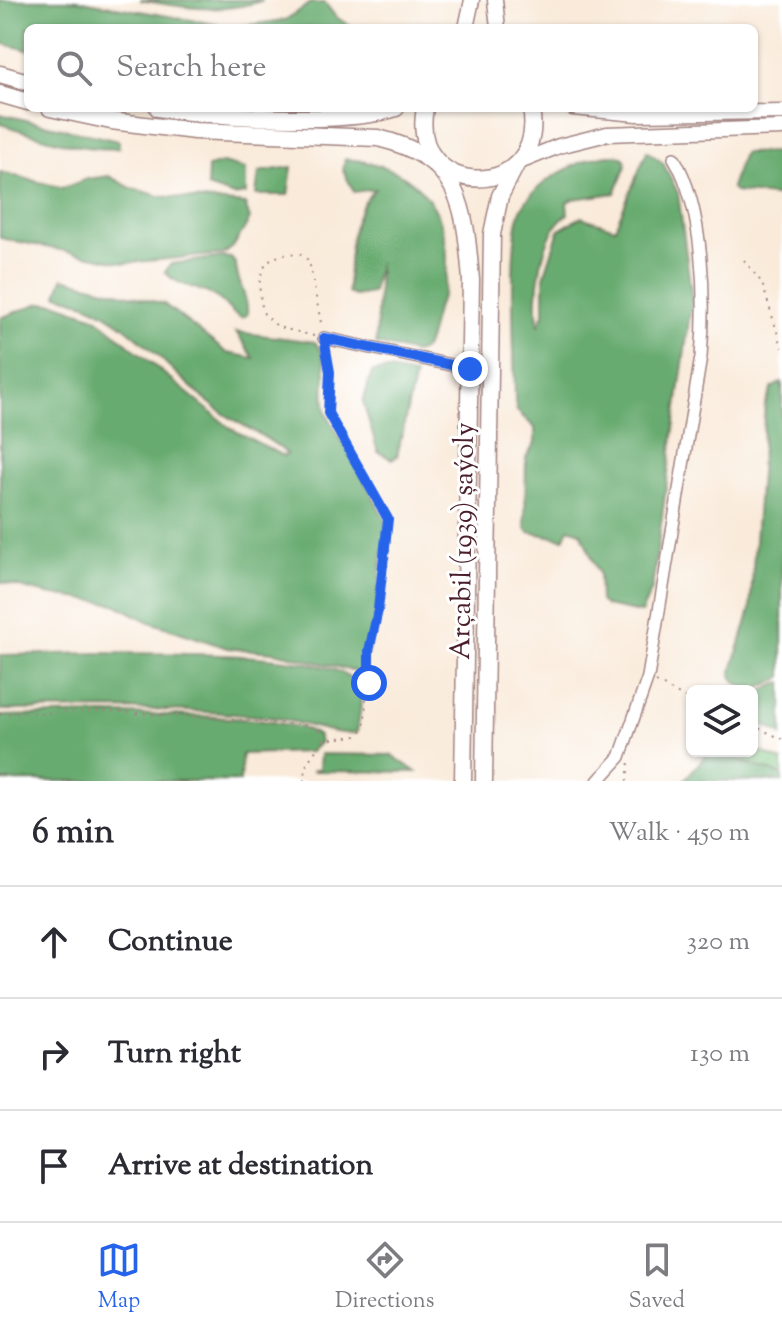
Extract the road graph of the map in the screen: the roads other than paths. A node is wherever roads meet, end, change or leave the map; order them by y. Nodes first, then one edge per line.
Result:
1 (472, 0) edge
2 (495, 0) edge
3 (467, 24) edge
4 (498, 24) edge
5 (0, 74) edge
6 (24, 81) edge
7 (0, 94) edge
8 (24, 101) edge
9 (69, 112) edge
10 (200, 112) edge
11 (368, 112) edge
12 (425, 112) edge
13 (531, 112) edge
14 (616, 112) edge
15 (782, 112) edge
16 (782, 128) edge
17 (674, 158) dead end
18 (517, 163) junction
19 (442, 167) junction
20 (324, 338) road end
21 (470, 369) junction
22 (462, 779) edge
23 (484, 781) edge
24 (598, 781) edge

1 - 3 main road
2 - 4 main road
5 - 6 highway
7 - 8 highway
9 - 19 highway
10 - 11 highway
12 - 19 highway, Arçabil (1939) şaýoly
13 - 18 highway, Arçabil (1939) şaýoly
14 - 15 main road
16 - 18 main road
17 - 24 lane
18 - 19 highway
18 - 23 highway, Arçabil (1939) şaýoly
19 - 21 highway, Arçabil (1939) şaýoly
20 - 21 lane
21 - 22 highway, Arçabil (1939) şaýoly

